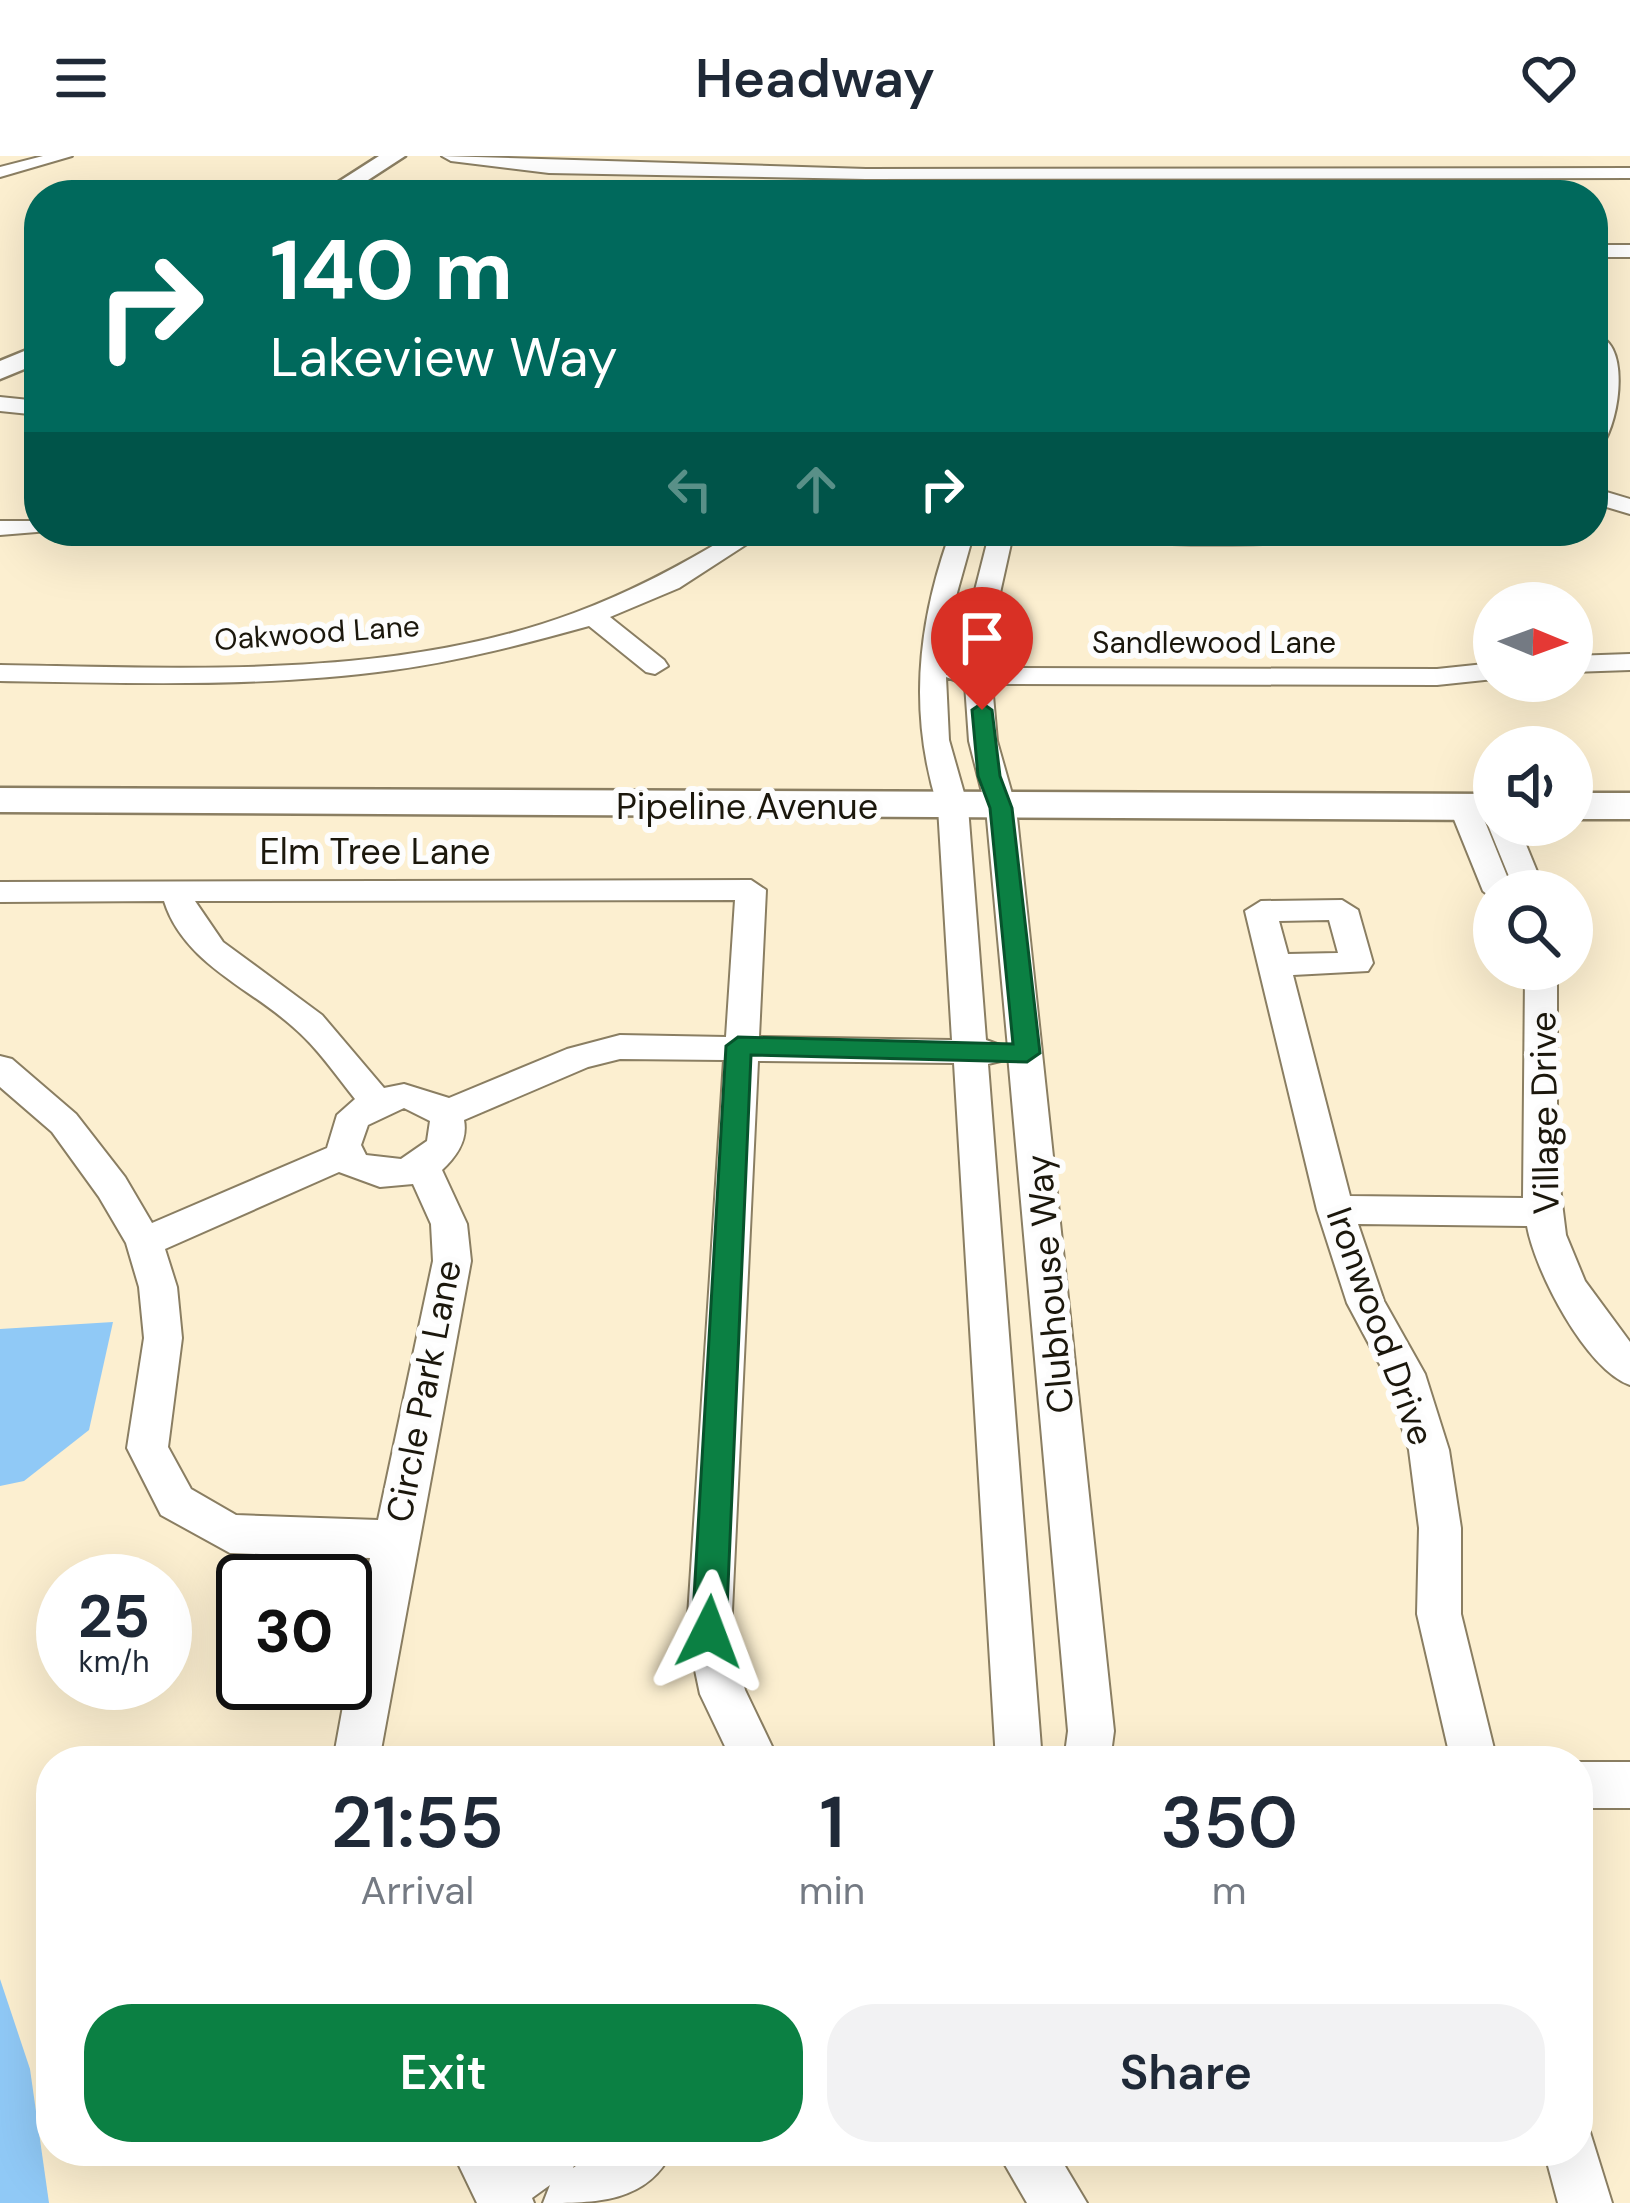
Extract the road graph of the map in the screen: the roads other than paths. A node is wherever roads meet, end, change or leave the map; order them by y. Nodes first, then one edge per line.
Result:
1 (63, 156) edge
2 (394, 156) edge
3 (422, 156) edge
4 (451, 156) edge
5 (529, 156) edge
6 (1286, 165) edge
7 (897, 167) junction
8 (866, 168) junction
9 (1630, 169) edge
10 (0, 172) edge
11 (354, 180) edge
12 (383, 180) edge
13 (866, 180) edge
14 (897, 180) edge
15 (1608, 348) edge
16 (1624, 392) edge
17 (1608, 424) edge
18 (734, 546) edge
19 (958, 546) edge
20 (998, 546) edge
21 (595, 618) junction
22 (1630, 662) edge
23 (1593, 663) edge
24 (656, 666) dead end
25 (0, 673) edge
26 (1473, 673) edge
27 (933, 676) junction
28 (979, 676) junction
29 (0, 800) edge
30 (1593, 806) edge
31 (1630, 806) edge
32 (953, 807) junction
33 (1473, 807) edge
34 (1001, 808) junction
35 (175, 889) junction
36 (0, 892) edge
37 (1276, 965) dead end
38 (1540, 990) edge
39 (738, 1046) junction
40 (972, 1052) junction
41 (1027, 1053) junction
42 (0, 1068) edge
43 (376, 1102) junction
44 (446, 1114) junction
45 (346, 1154) junction
46 (424, 1166) junction
47 (1335, 1210) junction
48 (1541, 1212) junction
49 (144, 1242) junction
50 (1630, 1370) edge
51 (394, 1540) junction
52 (359, 1746) edge
53 (749, 1746) edge
54 (1018, 1746) edge
55 (1089, 1746) edge
56 (1470, 1746) edge
57 (1593, 1785) edge
58 (1630, 1785) edge
59 (524, 2166) edge
60 (623, 2166) edge
61 (1034, 2166) edge
62 (1575, 2166) edge
63 (495, 2181) edge
64 (570, 2203) edge
65 (1060, 2203) edge
66 (1585, 2203) edge

1 - 10 street
2 - 11 street
3 - 12 street
4 - 8 street
5 - 8 street
6 - 7 street
6 - 9 street
7 - 8 street
7 - 14 street
8 - 13 street
15 - 16 street
16 - 17 street
18 - 21 street, Oakwood Lane
19 - 27 street, Clubhouse Way
20 - 28 street, Clubhouse Way
21 - 24 street
21 - 25 street, Oakwood Lane
22 - 23 street
26 - 28 street, Sandlewood Lane
27 - 28 street, Sandlewood Lane
27 - 32 street, Clubhouse Way
28 - 34 street, Clubhouse Way
29 - 32 main road, Pipeline Avenue
30 - 31 main road
32 - 34 main road, Pipeline Avenue
32 - 40 street, Clubhouse Way
33 - 34 main road, Pipeline Avenue
34 - 41 street, Clubhouse Way
35 - 36 street, Elm Tree Lane
35 - 39 street, Elm Tree Lane
35 - 43 street
37 - 47 street, Ironwood Drive
38 - 48 street, Village Drive
39 - 40 street
39 - 44 street
39 - 53 street
40 - 41 street
40 - 54 street, Clubhouse Way
41 - 55 street, Clubhouse Way
42 - 49 street
43 - 44 street
43 - 45 street
44 - 46 street
45 - 46 street
45 - 49 street
46 - 51 street, Circle Park Lane
47 - 48 street
47 - 56 street, Ironwood Drive
48 - 50 street, Village Drive
49 - 51 street
51 - 52 street, Circle Park Lane
57 - 58 street
59 - 63 street
60 - 64 street
61 - 65 street
62 - 66 street

